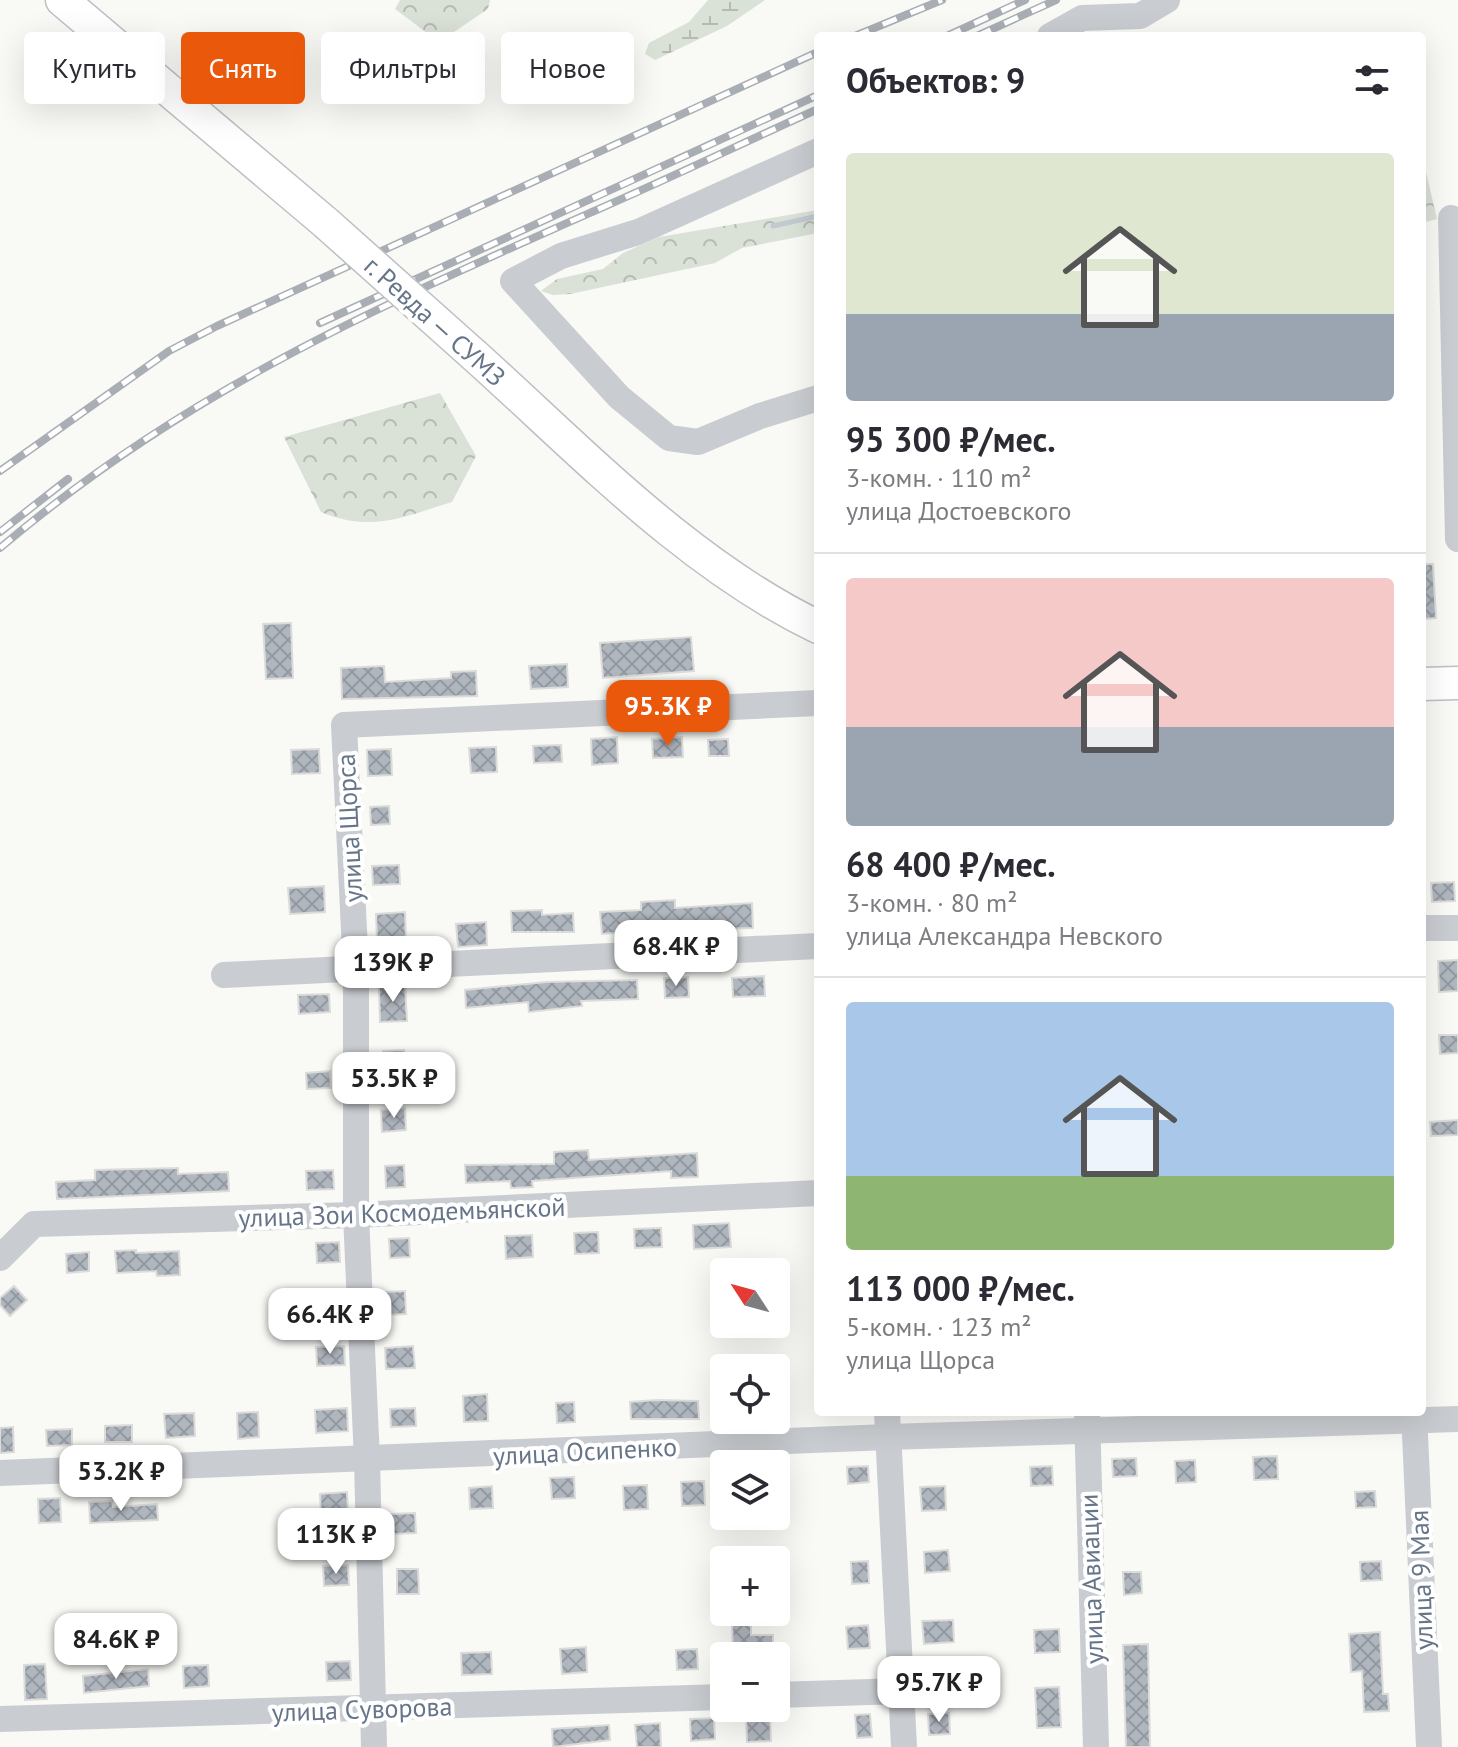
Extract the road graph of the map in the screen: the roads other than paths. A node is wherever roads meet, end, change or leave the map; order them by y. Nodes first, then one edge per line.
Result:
1 (62, 0) edge
2 (1167, 0) edge
3 (1057, 32) edge
4 (814, 153) edge
5 (1451, 218) dead end
6 (814, 399) edge
7 (1458, 539) edge
8 (814, 625) edge
9 (1458, 683) edge
10 (1426, 684) edge
11 (814, 703) edge
12 (1426, 928) edge
13 (1458, 928) edge
14 (814, 946) edge
15 (356, 971) junction
16 (224, 975) dead end
17 (814, 1193) edge
18 (356, 1215) junction
19 (0, 1258) edge
20 (1414, 1416) edge
21 (1458, 1419) edge
22 (1087, 1422) edge
23 (887, 1424) edge
24 (367, 1460) junction
25 (0, 1473) edge
26 (901, 1691) junction
27 (790, 1695) edge
28 (710, 1698) edge
29 (372, 1710) junction
30 (0, 1719) edge
31 (374, 1747) edge
32 (904, 1747) edge
33 (1096, 1747) edge
34 (1429, 1747) edge

1 - 8 main road, г. Ревда — СУМЗ, bridge
2 - 3 street
4 - 6 street
5 - 7 street
9 - 10 main road
11 - 15 street, улица Щорса
12 - 13 street
14 - 15 street
15 - 16 street
15 - 18 street, улица Щорса
17 - 18 street, улица Зои Космодемьянской
18 - 19 street, улица Зои Космодемьянской
18 - 24 street, улица Щорса
20 - 21 street, улица Осипенко
20 - 22 street, улица Осипенко
20 - 34 street, улица 9 Мая
22 - 23 street, улица Осипенко
22 - 33 street, улица Авиации
23 - 24 street, улица Осипенко
23 - 26 street
24 - 25 street, улица Осипенко
24 - 29 street, улица Щорса
26 - 27 street
26 - 32 street
28 - 29 street, улица Суворова
29 - 30 street, улица Суворова
29 - 31 street, улица Щорса

